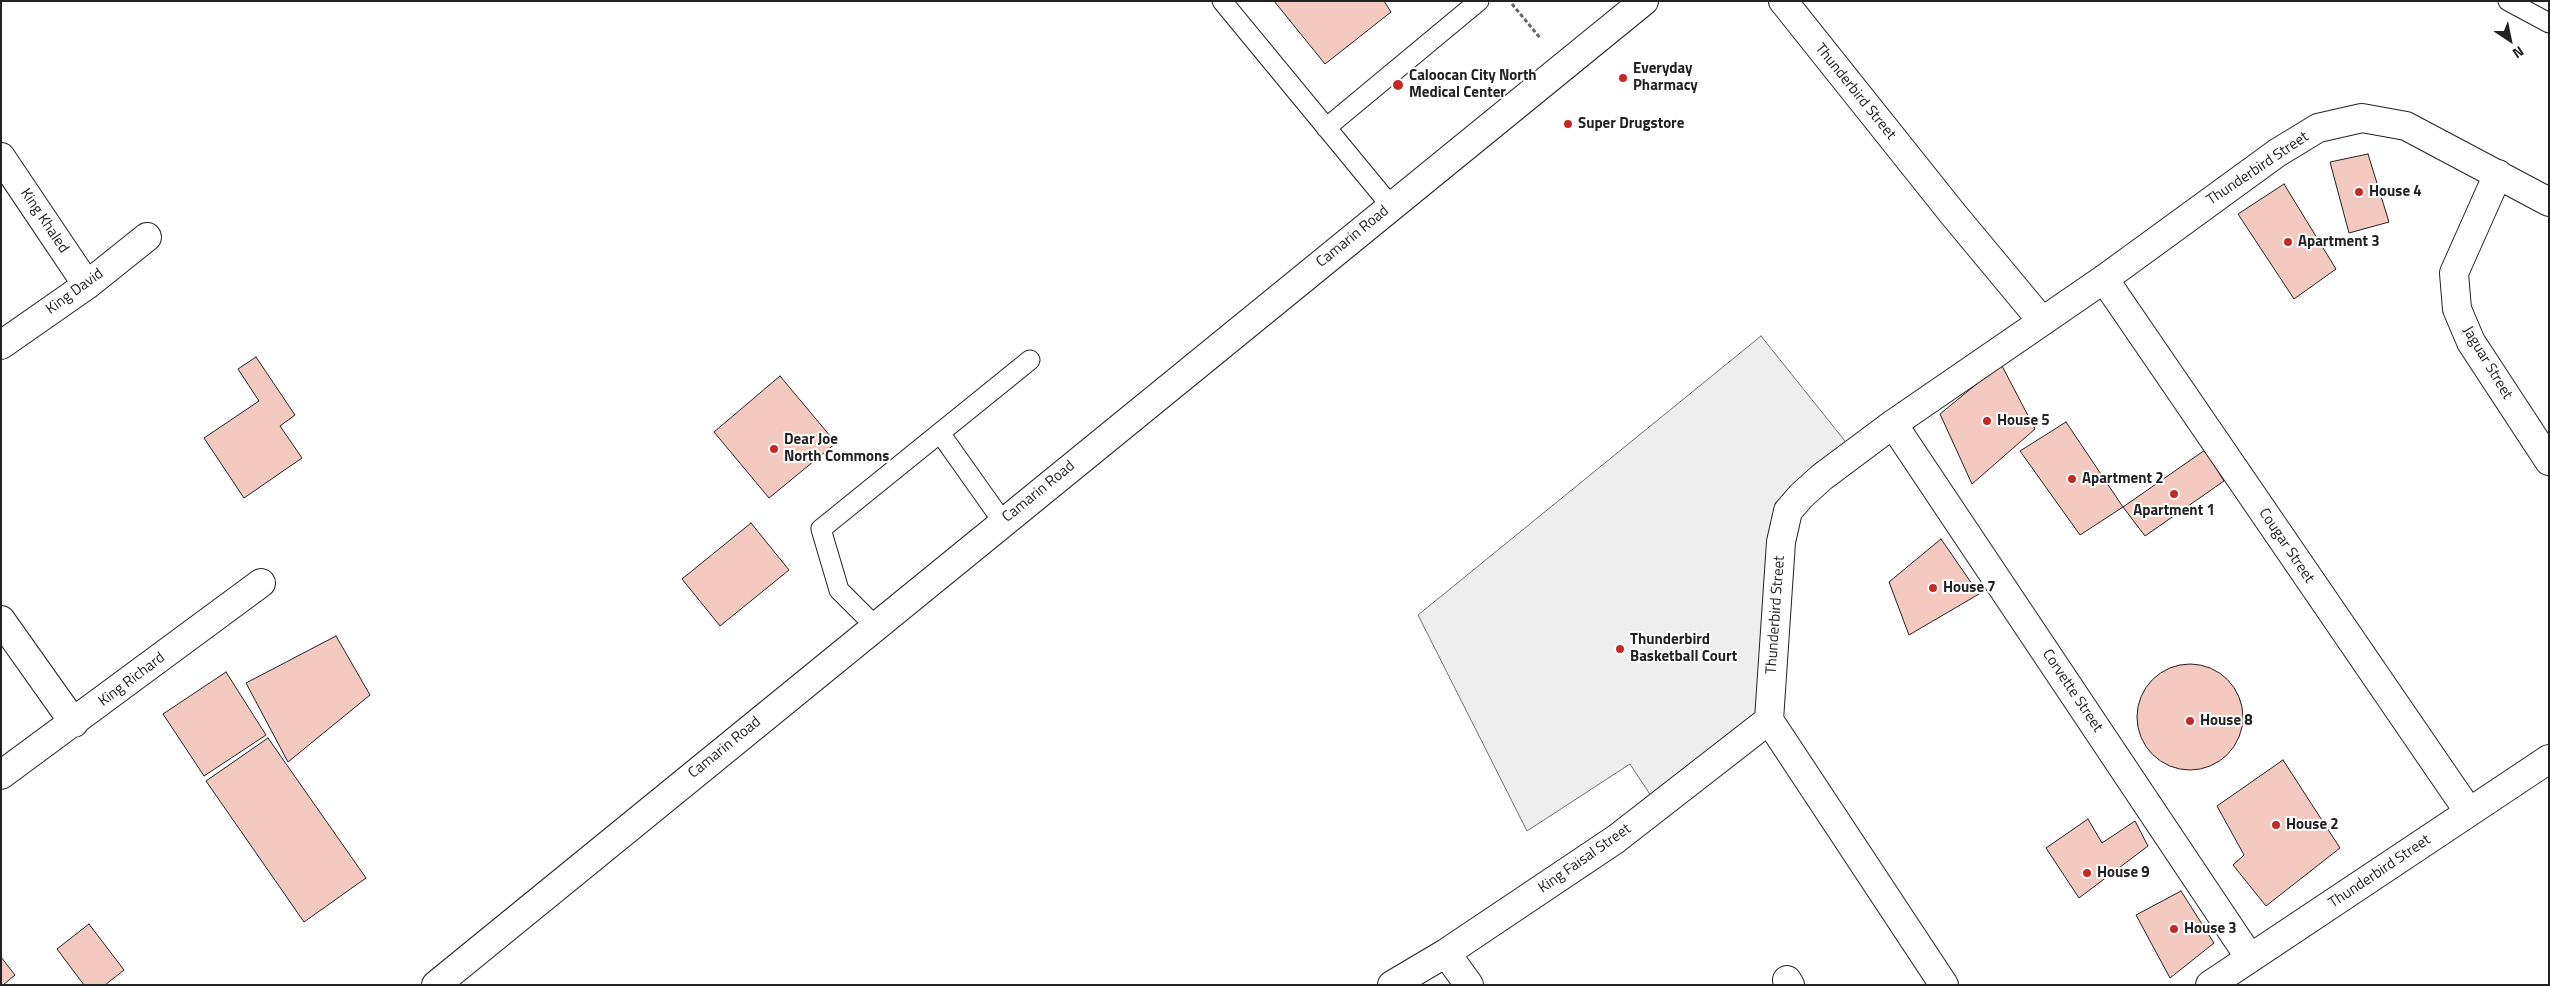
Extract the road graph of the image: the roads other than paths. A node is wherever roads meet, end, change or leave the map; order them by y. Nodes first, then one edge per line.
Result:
1 (1222, 1) edge
2 (1479, 1) edge
3 (1644, 1) edge
4 (1783, 1) edge
5 (2508, 1) edge
6 (2549, 23) edge
7 (1326, 128) junction
8 (1, 157) edge
9 (2498, 174) junction
10 (2549, 202) edge
11 (1391, 206) junction
12 (148, 237) dead end
13 (2104, 279) junction
14 (87, 285) junction
15 (2042, 321) junction
16 (1, 345) edge
17 (1030, 360) dead end
18 (1893, 424) junction
19 (940, 433) junction
20 (2549, 461) edge
21 (1003, 522) junction
22 (261, 583) dead end
23 (1, 620) edge
24 (876, 626) junction
25 (1769, 720) junction
26 (74, 723) junction
27 (2549, 759) edge
28 (1, 775) edge
29 (2469, 812) junction
30 (1446, 953) junction
31 (2250, 958) junction
32 (436, 985) edge
33 (1392, 985) edge
34 (1469, 985) edge
35 (1944, 985) edge
36 (2210, 985) edge

1 - 7 lane
2 - 7 lane
3 - 11 street, Camarin Road
4 - 15 street, Thunderbird Street
5 - 6 lane
7 - 11 lane
8 - 14 street, King Khaled
9 - 10 street, Thunderbird Street
9 - 13 street, Thunderbird Street
9 - 20 street, Jaguar Street
11 - 21 street, Camarin Road
12 - 14 street, King David
13 - 15 street, Thunderbird Street
13 - 29 street, Cougar Street
14 - 16 street, King David
15 - 18 street, Thunderbird Street
17 - 19 lane
18 - 25 street, Thunderbird Street
18 - 31 street, Corvette Street
19 - 21 lane
19 - 24 lane
21 - 24 street, Camarin Road
22 - 26 street, King Richard
23 - 26 street
24 - 32 street, Camarin Road
25 - 30 street, King Faisal Street
25 - 35 street
26 - 28 street, King Richard
27 - 29 street, Thunderbird Street
29 - 31 street, Thunderbird Street
30 - 33 street, King Faisal Street
30 - 34 street
31 - 36 street, Thunderbird Street

